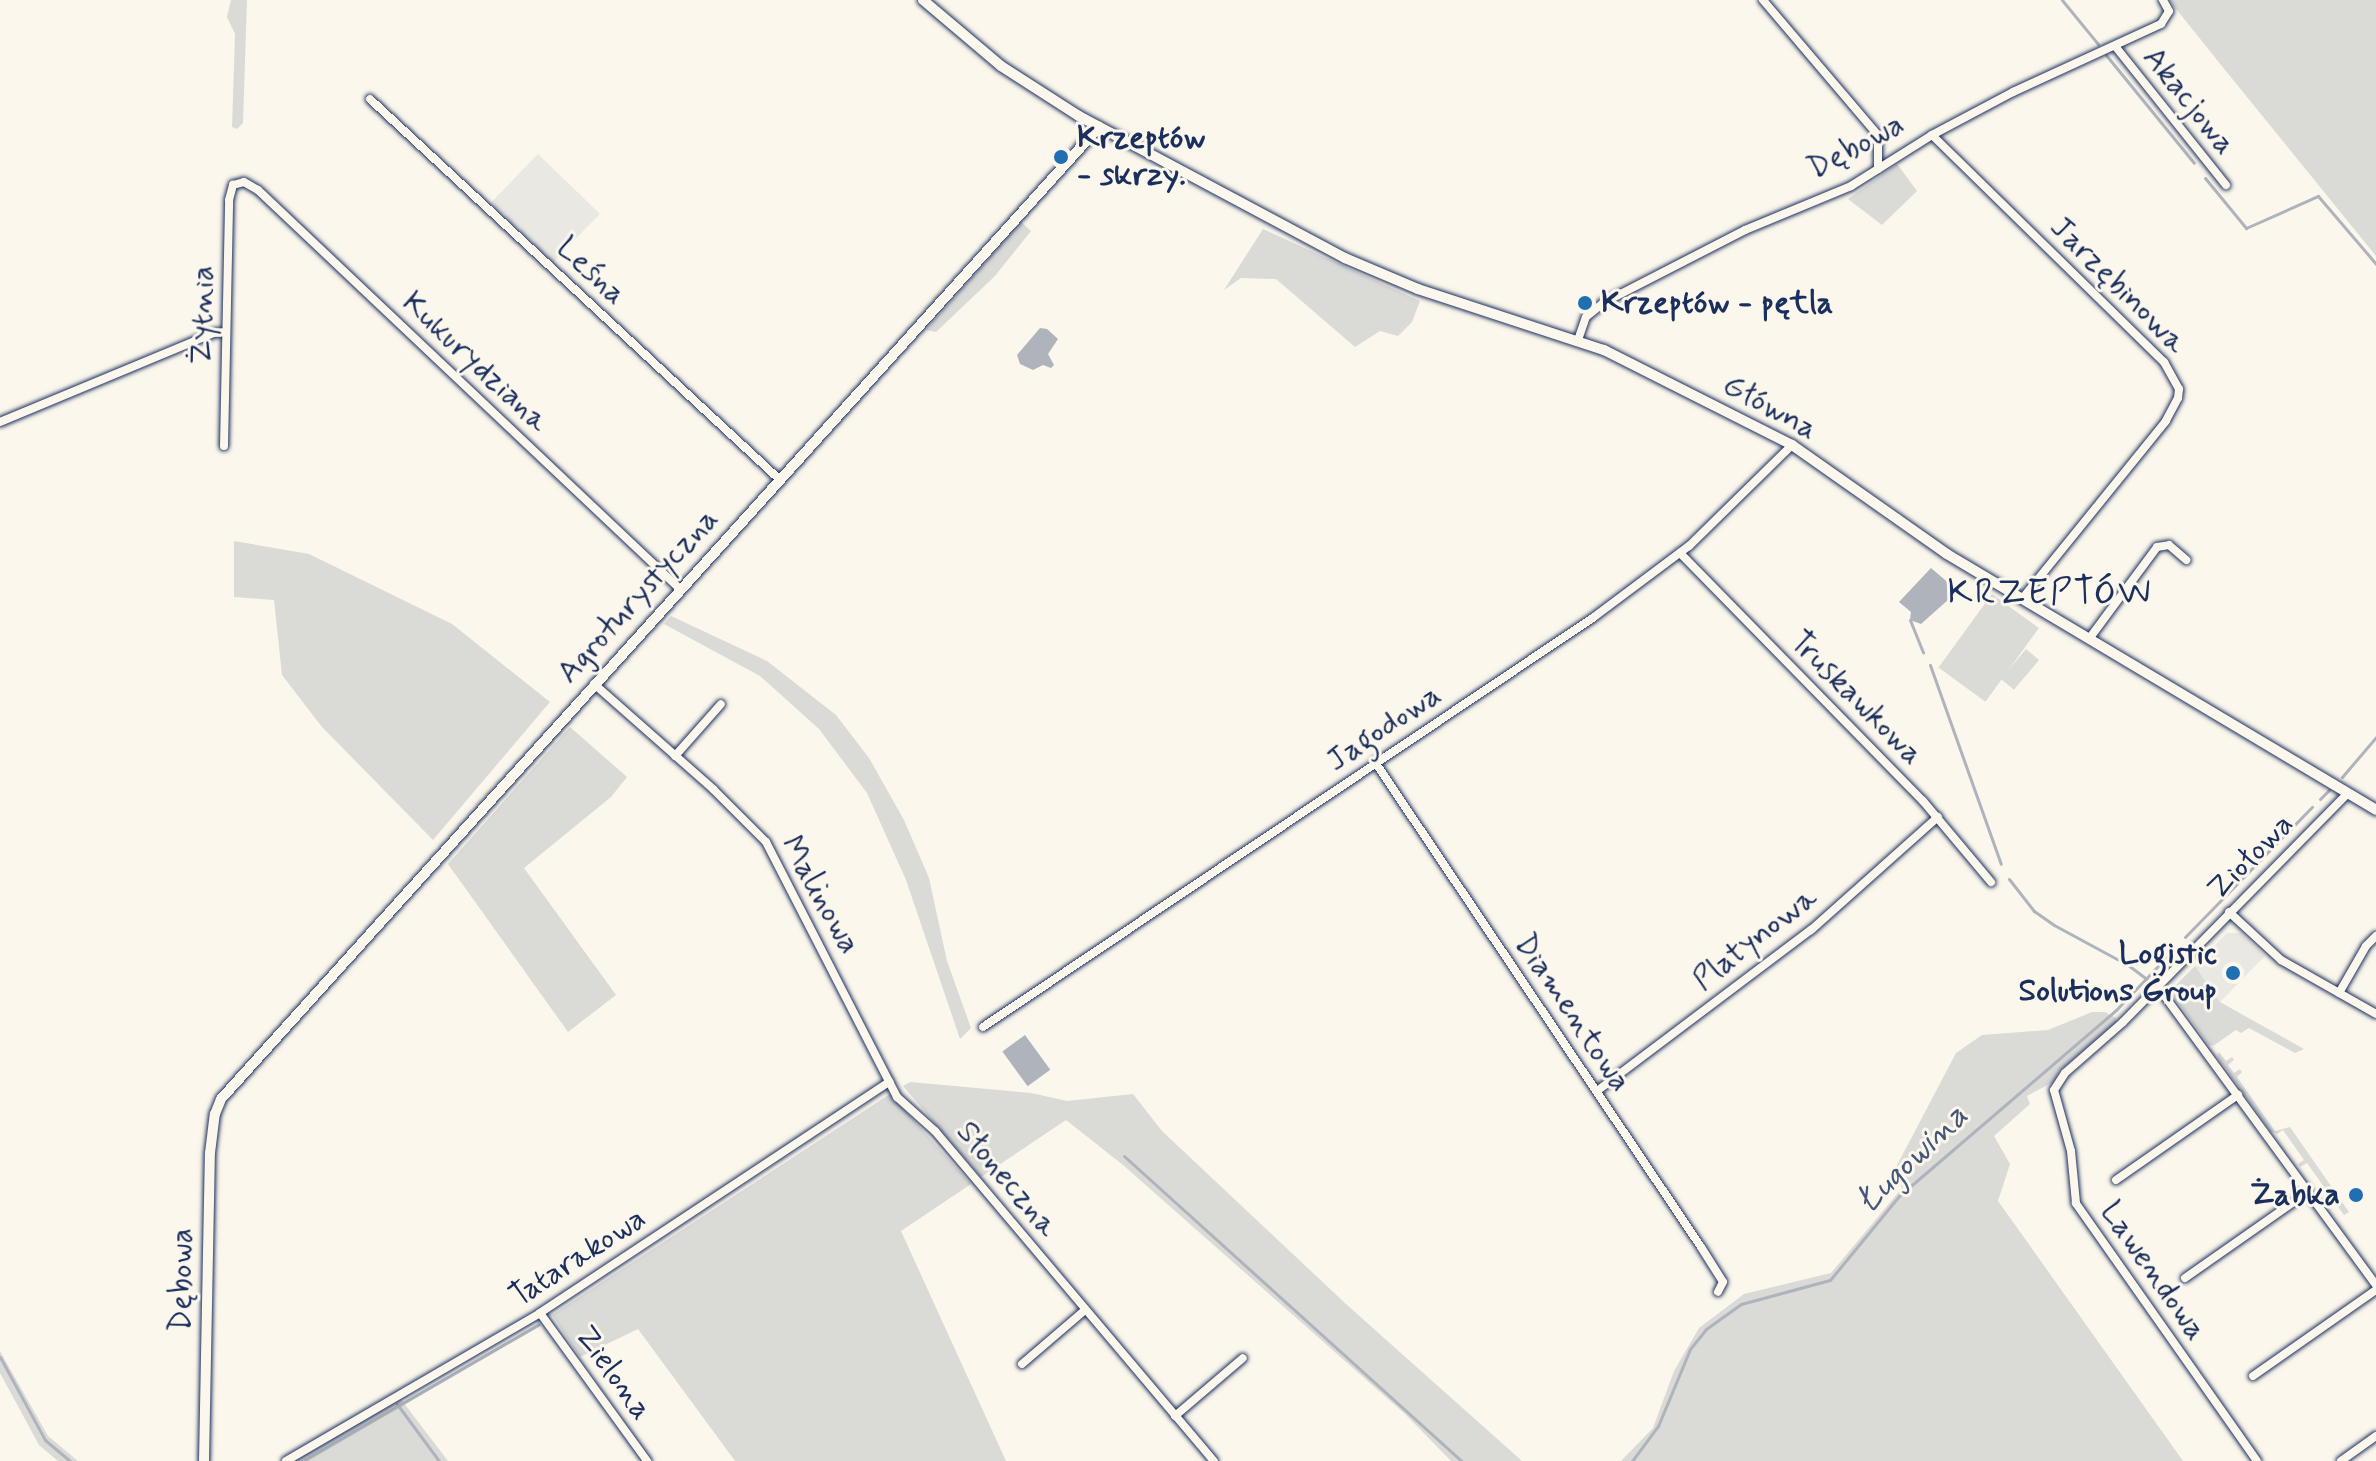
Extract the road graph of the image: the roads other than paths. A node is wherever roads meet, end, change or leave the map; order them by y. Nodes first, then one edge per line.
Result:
1 (923, 0) edge
2 (1763, 0) edge
3 (2163, 0) edge
4 (2115, 46) junction
5 (370, 99) dead end
6 (1099, 127) junction
7 (1932, 135) junction
8 (1878, 169) junction
9 (233, 185) joint
10 (2226, 185) dead end
11 (226, 332) junction
12 (1578, 340) junction
13 (0, 422) edge
14 (1792, 445) junction
15 (224, 446) dead end
16 (779, 479) junction
17 (1680, 553) junction
18 (2186, 560) dead end
19 (680, 589) junction
20 (2022, 599) junction
21 (2089, 639) junction
22 (594, 684) junction
23 (721, 704) dead end
24 (675, 756) junction
25 (1375, 762) junction
26 (2347, 794) junction
27 (2376, 810) edge
28 (1938, 817) junction
29 (1991, 882) dead end
30 (2229, 912) junction
31 (2376, 936) edge
32 (2158, 987) junction
33 (2339, 993) junction
34 (2376, 1014) edge
35 (983, 1027) dead end
36 (889, 1082) junction
37 (2054, 1090) joint
38 (1597, 1091) junction
39 (2238, 1095) junction
40 (220, 1101) joint
41 (2116, 1180) dead end
42 (2308, 1192) junction
43 (2185, 1278) dead end
44 (2376, 1287) edge
45 (1718, 1292) dead end
46 (1085, 1310) junction
47 (540, 1313) junction
48 (1243, 1358) dead end
49 (1022, 1364) dead end
50 (2253, 1376) dead end
51 (1175, 1416) junction
52 (2376, 1436) edge
53 (204, 1461) edge
54 (286, 1461) edge
55 (647, 1461) edge
56 (1214, 1461) edge
57 (2257, 1461) edge
58 (2341, 1461) edge

1 - 6 street, Główna
2 - 8 street
3 - 4 street, Dębowa
4 - 7 street, Dębowa
4 - 10 street, Akacjowa
5 - 16 street, Leśna
6 - 12 street, Główna
6 - 16 street, Agroturystyczna
7 - 8 street, Dębowa
7 - 20 street, Jarzębinowa
8 - 12 street, Dębowa
9 - 11 street, Żytnia
9 - 19 street, Kukurydziana
11 - 13 street
11 - 15 street, Żytnia
12 - 14 street, Główna
14 - 17 street, Jagodowa
14 - 20 street, Główna
16 - 19 street, Agroturystyczna
17 - 25 street, Jagodowa
17 - 28 street, Truskawkowa
18 - 21 street
19 - 22 street, Agroturystyczna
20 - 21 street, Główna
21 - 26 street, Główna
22 - 24 street, Malinowa
22 - 40 street, Agroturystyczna
23 - 24 street
24 - 36 street, Malinowa
25 - 35 street, Jagodowa
25 - 38 street, Diamentowa
26 - 27 street, Główna
26 - 30 street, Ziołowa
28 - 29 street, Truskawkowa
28 - 38 street, Platynowa
30 - 32 street, Ziołowa
30 - 33 street
31 - 33 street
32 - 37 street, Ziołowa
32 - 39 street
33 - 34 street
36 - 46 street, Słoneczna
36 - 47 street, Tatarakowa
37 - 57 street, Lawendowa
38 - 45 street, Diamentowa
39 - 41 street
39 - 42 street
40 - 53 street, Dębowa
42 - 43 street
42 - 44 street
44 - 50 street
46 - 49 street
46 - 51 street, Słoneczna
47 - 54 street, Tatarakowa
47 - 55 street, Zielona
48 - 51 street
51 - 56 street, Słoneczna
52 - 58 street

